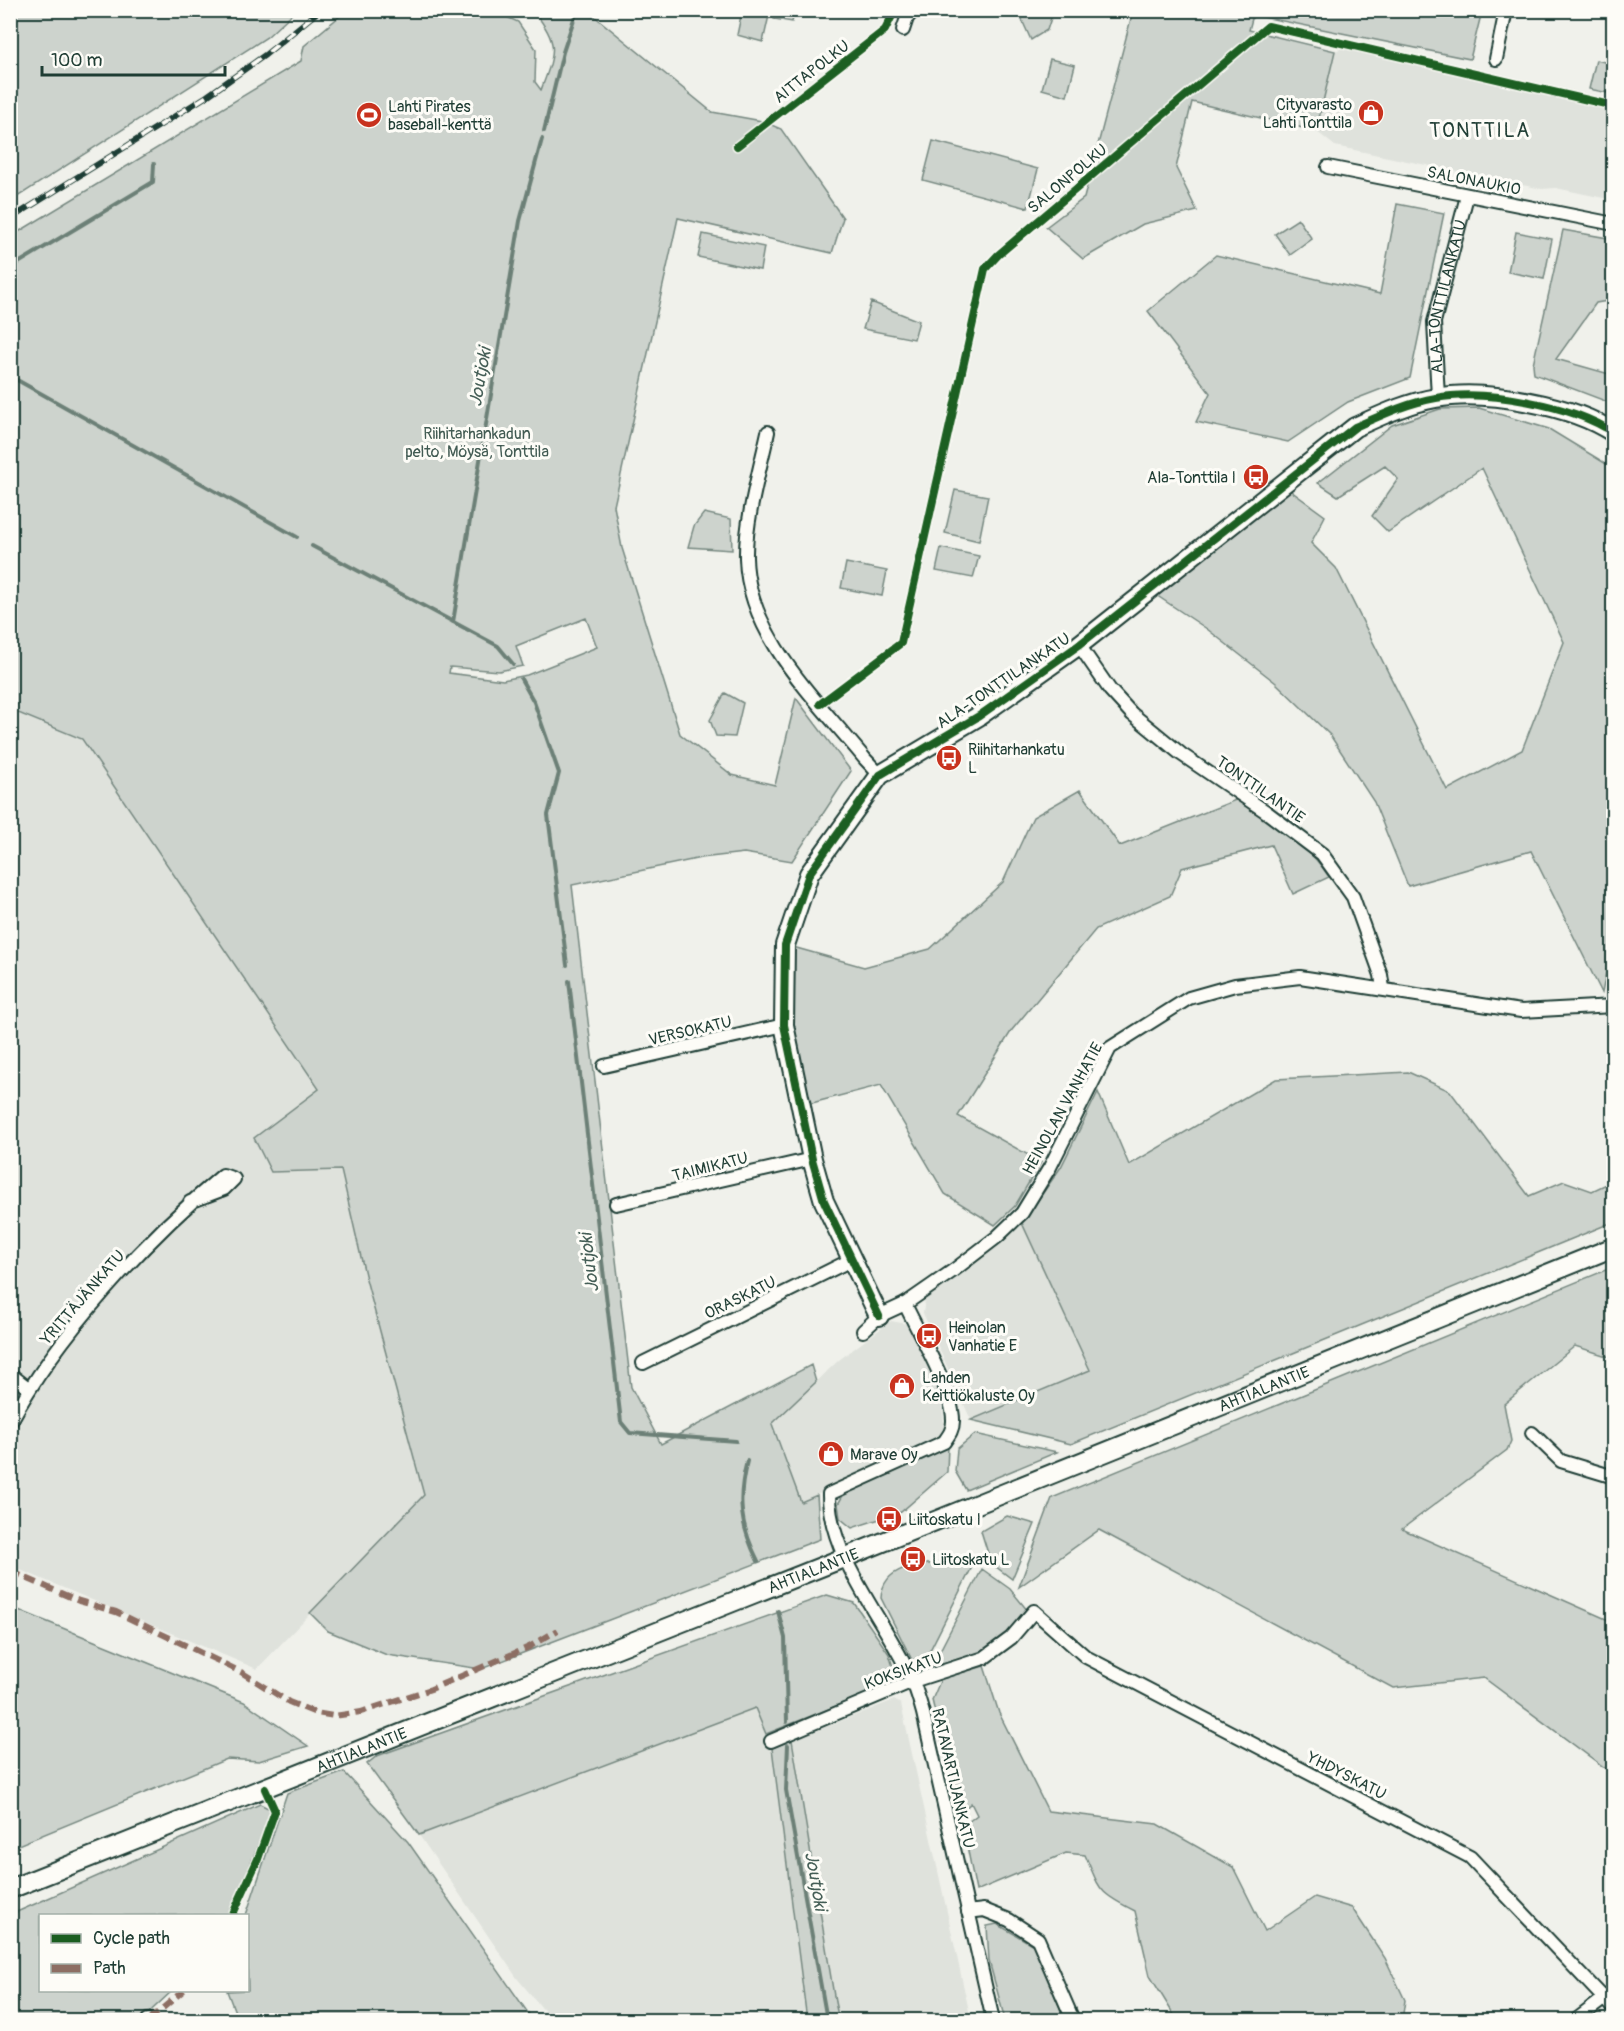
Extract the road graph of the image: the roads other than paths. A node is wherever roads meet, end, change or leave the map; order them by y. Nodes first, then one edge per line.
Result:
1 (915, 10) edge
2 (1506, 10) edge
3 (903, 30) dead end
4 (1496, 59) dead end
5 (1328, 167) dead end
6 (1467, 196) junction
7 (1614, 224) edge
8 (1438, 397) junction
9 (768, 432) dead end
10 (1614, 433) edge
11 (1079, 645) junction
12 (880, 775) junction
13 (1383, 988) junction
14 (1614, 1006) edge
15 (784, 1025) junction
16 (604, 1066) dead end
17 (812, 1159) junction
18 (190, 1202) dead end
19 (616, 1204) dead end
20 (1614, 1247) edge
21 (851, 1260) junction
22 (905, 1304) junction
23 (879, 1316) junction
24 (863, 1331) dead end
25 (643, 1363) dead end
26 (10, 1374) edge
27 (28, 1388) junction
28 (10, 1423) edge
29 (1532, 1433) dead end
30 (1614, 1477) edge
31 (846, 1557) junction
32 (1034, 1611) joint
33 (913, 1682) junction
34 (771, 1741) dead end
35 (10, 1889) edge
36 (968, 1912) junction
37 (1609, 1995) edge
38 (1614, 2009) edge
39 (993, 2020) edge
40 (1073, 2020) edge
41 (1576, 2020) edge

1 - 3 street
2 - 4 street
5 - 6 street, SALONAUKIO
6 - 7 street, SALONAUKIO
6 - 8 street, ALA-TONTTILANKATU
8 - 10 main road, ALA-TONTTILANKATU
8 - 11 main road, ALA-TONTTILANKATU
9 - 12 street
11 - 12 main road, ALA-TONTTILANKATU
11 - 13 street, TONTTILANTIE
12 - 15 main road, ALA-TONTTILANKATU
13 - 14 street, HEINOLAN VANHATIE
13 - 22 street, HEINOLAN VANHATIE
15 - 16 street, VERSOKATU
15 - 17 main road, ALA-TONTTILANKATU
17 - 19 street, TAIMIKATU
17 - 21 main road, ALA-TONTTILANKATU
18 - 27 street, YRITTÄJÄNKATU
20 - 31 main road, AHTIALANTIE
21 - 23 main road, ALA-TONTTILANKATU
21 - 25 street, ORASKATU
22 - 23 street, HEINOLAN VANHATIE
22 - 31 street, RATAVARTIJANKATU
23 - 24 street, HEINOLAN VANHATIE
26 - 27 street
27 - 28 street, YRITTÄJÄNKATU
29 - 30 street
31 - 33 street, RATAVARTIJANKATU
31 - 35 main road, AHTIALANTIE
32 - 33 street, KOKSIKATU
32 - 37 street, YHDYSKATU
33 - 34 street, KOKSIKATU
33 - 36 street, RATAVARTIJANKATU
36 - 39 street, RATAVARTIJANKATU
36 - 40 street
37 - 38 street, YHDYSKATU
37 - 41 street

